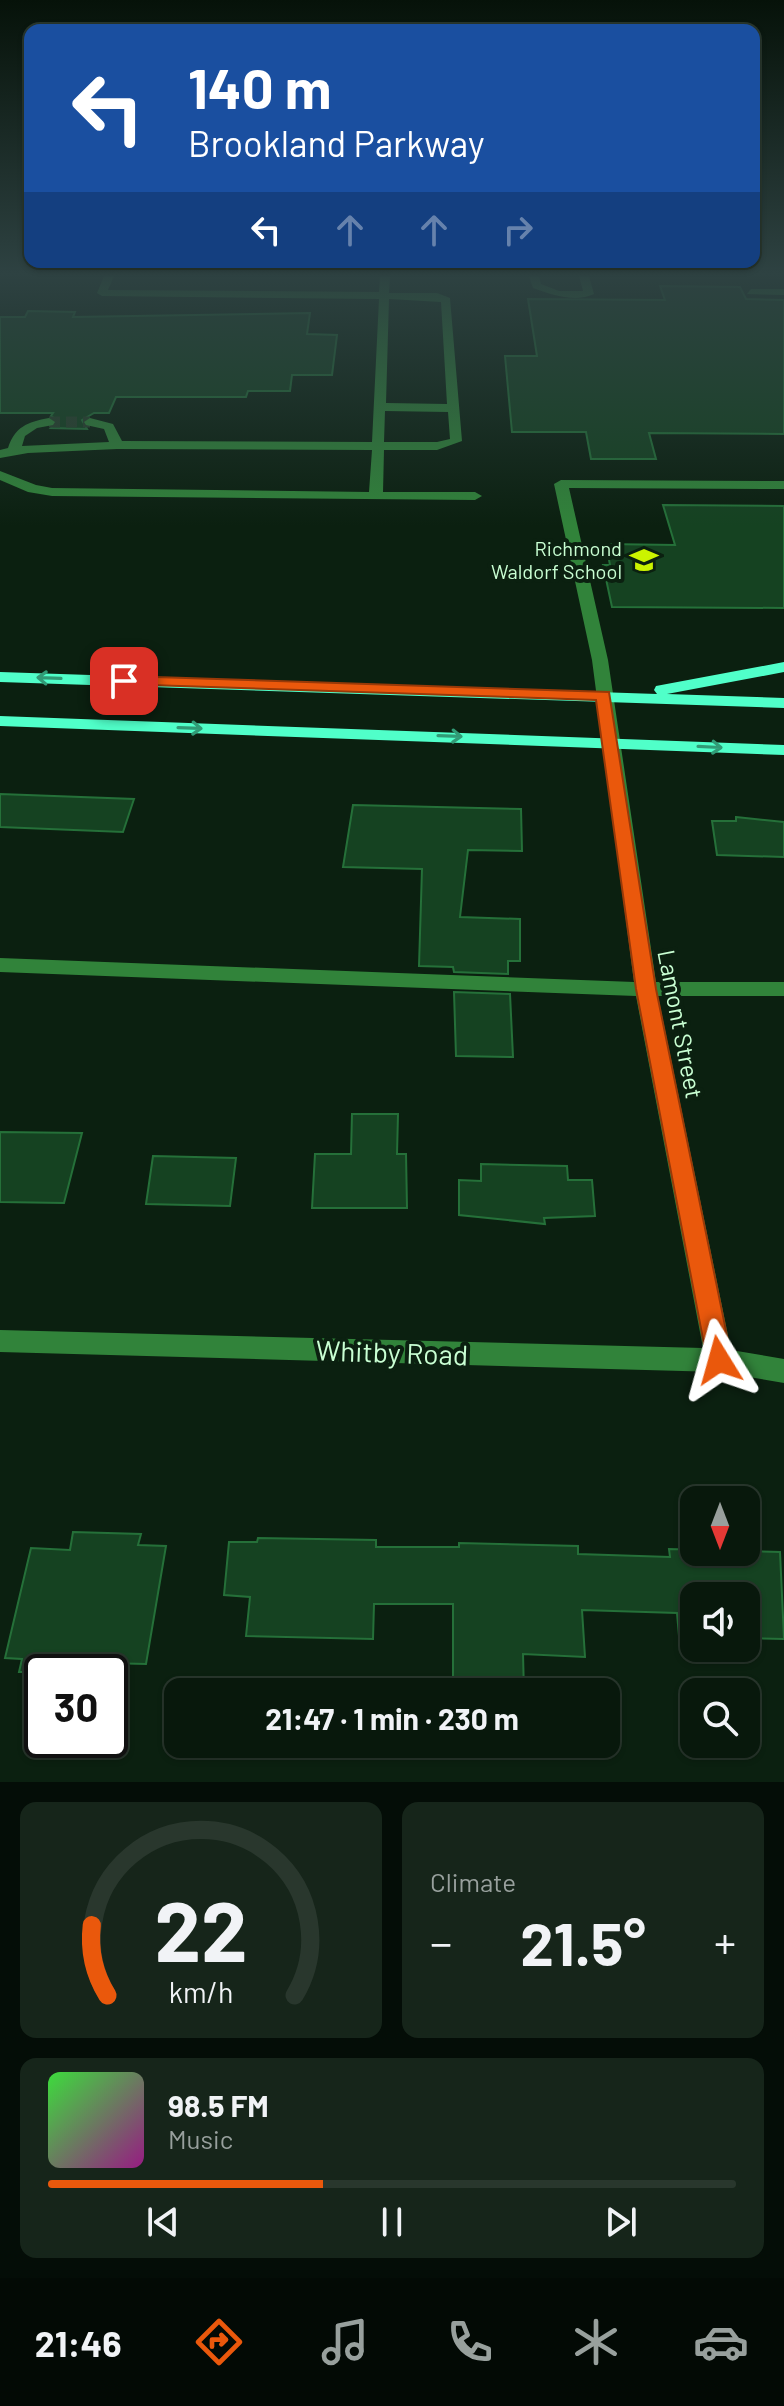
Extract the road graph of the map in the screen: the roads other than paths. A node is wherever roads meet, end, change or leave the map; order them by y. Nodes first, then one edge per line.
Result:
1 (381, 359) edge
2 (450, 359) edge
3 (379, 407) junction
4 (453, 408) junction
5 (49, 422) tunnel mouth
6 (90, 422) tunnel mouth
7 (117, 445) junction
8 (378, 446) junction
9 (14, 450) junction
10 (0, 454) edge
11 (0, 475) edge
12 (784, 485) edge
13 (376, 496) junction
14 (475, 496) dead end
15 (784, 667) edge
16 (0, 677) edge
17 (603, 696) junction
18 (627, 696) junction
19 (784, 703) edge
20 (0, 721) edge
21 (611, 742) junction
22 (784, 750) edge
23 (0, 965) edge
24 (646, 989) junction
25 (784, 989) edge
26 (0, 1341) edge
27 (719, 1360) junction
28 (784, 1371) edge

1 - 3 street
2 - 4 street
3 - 4 street
3 - 8 street
4 - 8 street
5 - 9 street
6 - 7 street
7 - 8 street
7 - 9 street
8 - 13 street
9 - 10 street
11 - 13 street
12 - 17 street, Lamont Street
13 - 14 street
15 - 18 main road
17 -> 16 main road
17 - 18 main road
17 - 21 street, Lamont Street
18 - 19 main road
20 -> 21 main road
21 -> 22 main road
21 - 24 street, Lamont Street
23 - 24 street
24 - 25 street
24 - 27 street, Lamont Street
26 - 27 street, Whitby Road
27 - 28 street, Whitby Road

